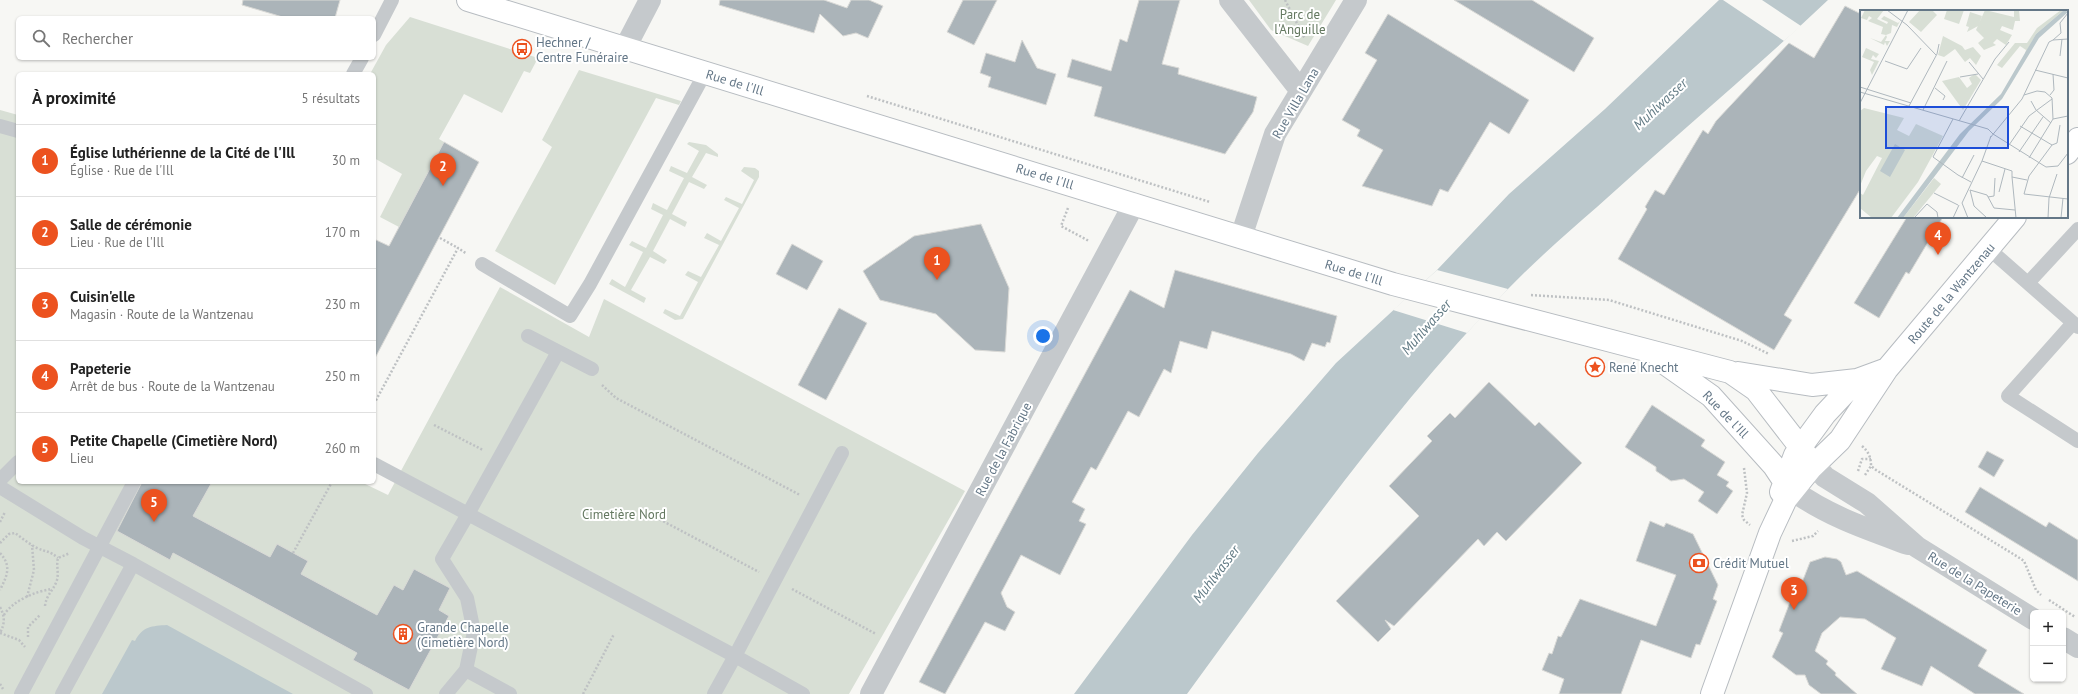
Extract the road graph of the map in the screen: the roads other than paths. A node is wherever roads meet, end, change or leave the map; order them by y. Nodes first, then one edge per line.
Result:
1 (392, 0) edge
2 (468, 0) edge
3 (650, 0) edge
4 (1230, 0) edge
5 (1356, 0) edge
6 (376, 31) edge
7 (625, 48) junction
8 (361, 60) edge
9 (354, 72) edge
10 (705, 73) junction
11 (1301, 91) junction
12 (0, 126) edge
13 (16, 130) edge
14 (2078, 139) edge
15 (2068, 152) edge
16 (1134, 204) junction
17 (2014, 218) edge
18 (2078, 229) edge
19 (1241, 236) junction
20 (1989, 249) junction
21 (482, 264) road end
22 (2028, 283) junction
23 (2075, 325) edge
24 (528, 336) dead end
25 (1624, 344) junction
26 (558, 352) junction
27 (592, 369) road end
28 (1887, 369) junction
29 (1730, 372) junction
30 (1857, 380) junction
31 (1842, 436) junction
32 (2078, 441) edge
33 (1759, 450) junction
34 (842, 453) dead end
35 (16, 464) edge
36 (376, 465) edge
37 (1798, 471) junction
38 (0, 480) edge
39 (133, 484) edge
40 (0, 487) edge
41 (1844, 488) junction
42 (1818, 507) junction
43 (468, 514) junction
44 (1772, 528) junction
45 (99, 546) junction
46 (1916, 547) junction
47 (133, 564) junction
48 (2030, 617) edge
49 (2066, 640) edge
50 (2078, 647) edge
51 (735, 656) junction
52 (466, 670) junction
53 (21, 694) edge
54 (62, 694) edge
55 (366, 694) edge
56 (446, 694) edge
57 (510, 694) edge
58 (714, 694) edge
59 (803, 694) edge
60 (871, 694) edge
61 (1712, 694) edge

1 - 6 lane
2 - 7 main road, Rue de l'Ill
3 - 7 street
4 - 11 street
5 - 11 street, Rue Villa Lana
7 - 10 main road, Rue de l'Ill
8 - 9 lane
10 - 16 main road, Rue de l'Ill
10 - 21 lane
11 - 19 street, Rue Villa Lana
12 - 13 lane
14 - 15 main road
16 - 19 main road, Rue de l'Ill
16 - 60 street, Rue de la Fabrique
17 - 20 main road, Route de la Wantzenau
18 - 22 lane
19 - 25 main road, Rue de l'Ill
20 - 22 lane
20 - 28 main road, Route de la Wantzenau
22 - 23 lane
23 - 32 lane
24 - 26 lane
25 - 29 main road, Rue de l'Ill
25 - 33 main road, Rue de l'Ill
26 - 27 lane
26 - 43 lane
28 - 30 main road, Route de la Wantzenau
28 - 31 main road, Route de la Wantzenau
29 - 30 main road, Rue de l'Ill
29 - 37 main road, Rue de l'Ill
30 - 37 main road, Route de la Wantzenau
31 - 37 main road, Route de la Wantzenau
31 - 41 street, Rue de la Papeterie
33 - 37 main road, Rue de l'Ill
33 - 44 main road
34 - 51 lane
35 - 38 lane
36 - 43 lane
37 - 41 street, Rue de la Papeterie
37 - 42 street, Rue de la Papeterie
37 - 44 main road, Route de la Wantzenau
39 - 45 lane
40 - 45 lane
41 - 46 street, Rue de la Papeterie
42 - 44 street, Rue de la Papeterie
42 - 46 street, Rue de la Papeterie
43 - 51 lane
43 - 52 lane
44 - 61 main road, Route de la Wantzenau
45 - 47 lane
45 - 53 lane
46 - 48 street, Rue de la Papeterie
47 - 54 lane
47 - 55 lane
49 - 50 street
51 - 58 lane
51 - 59 lane
52 - 56 lane
52 - 57 lane

